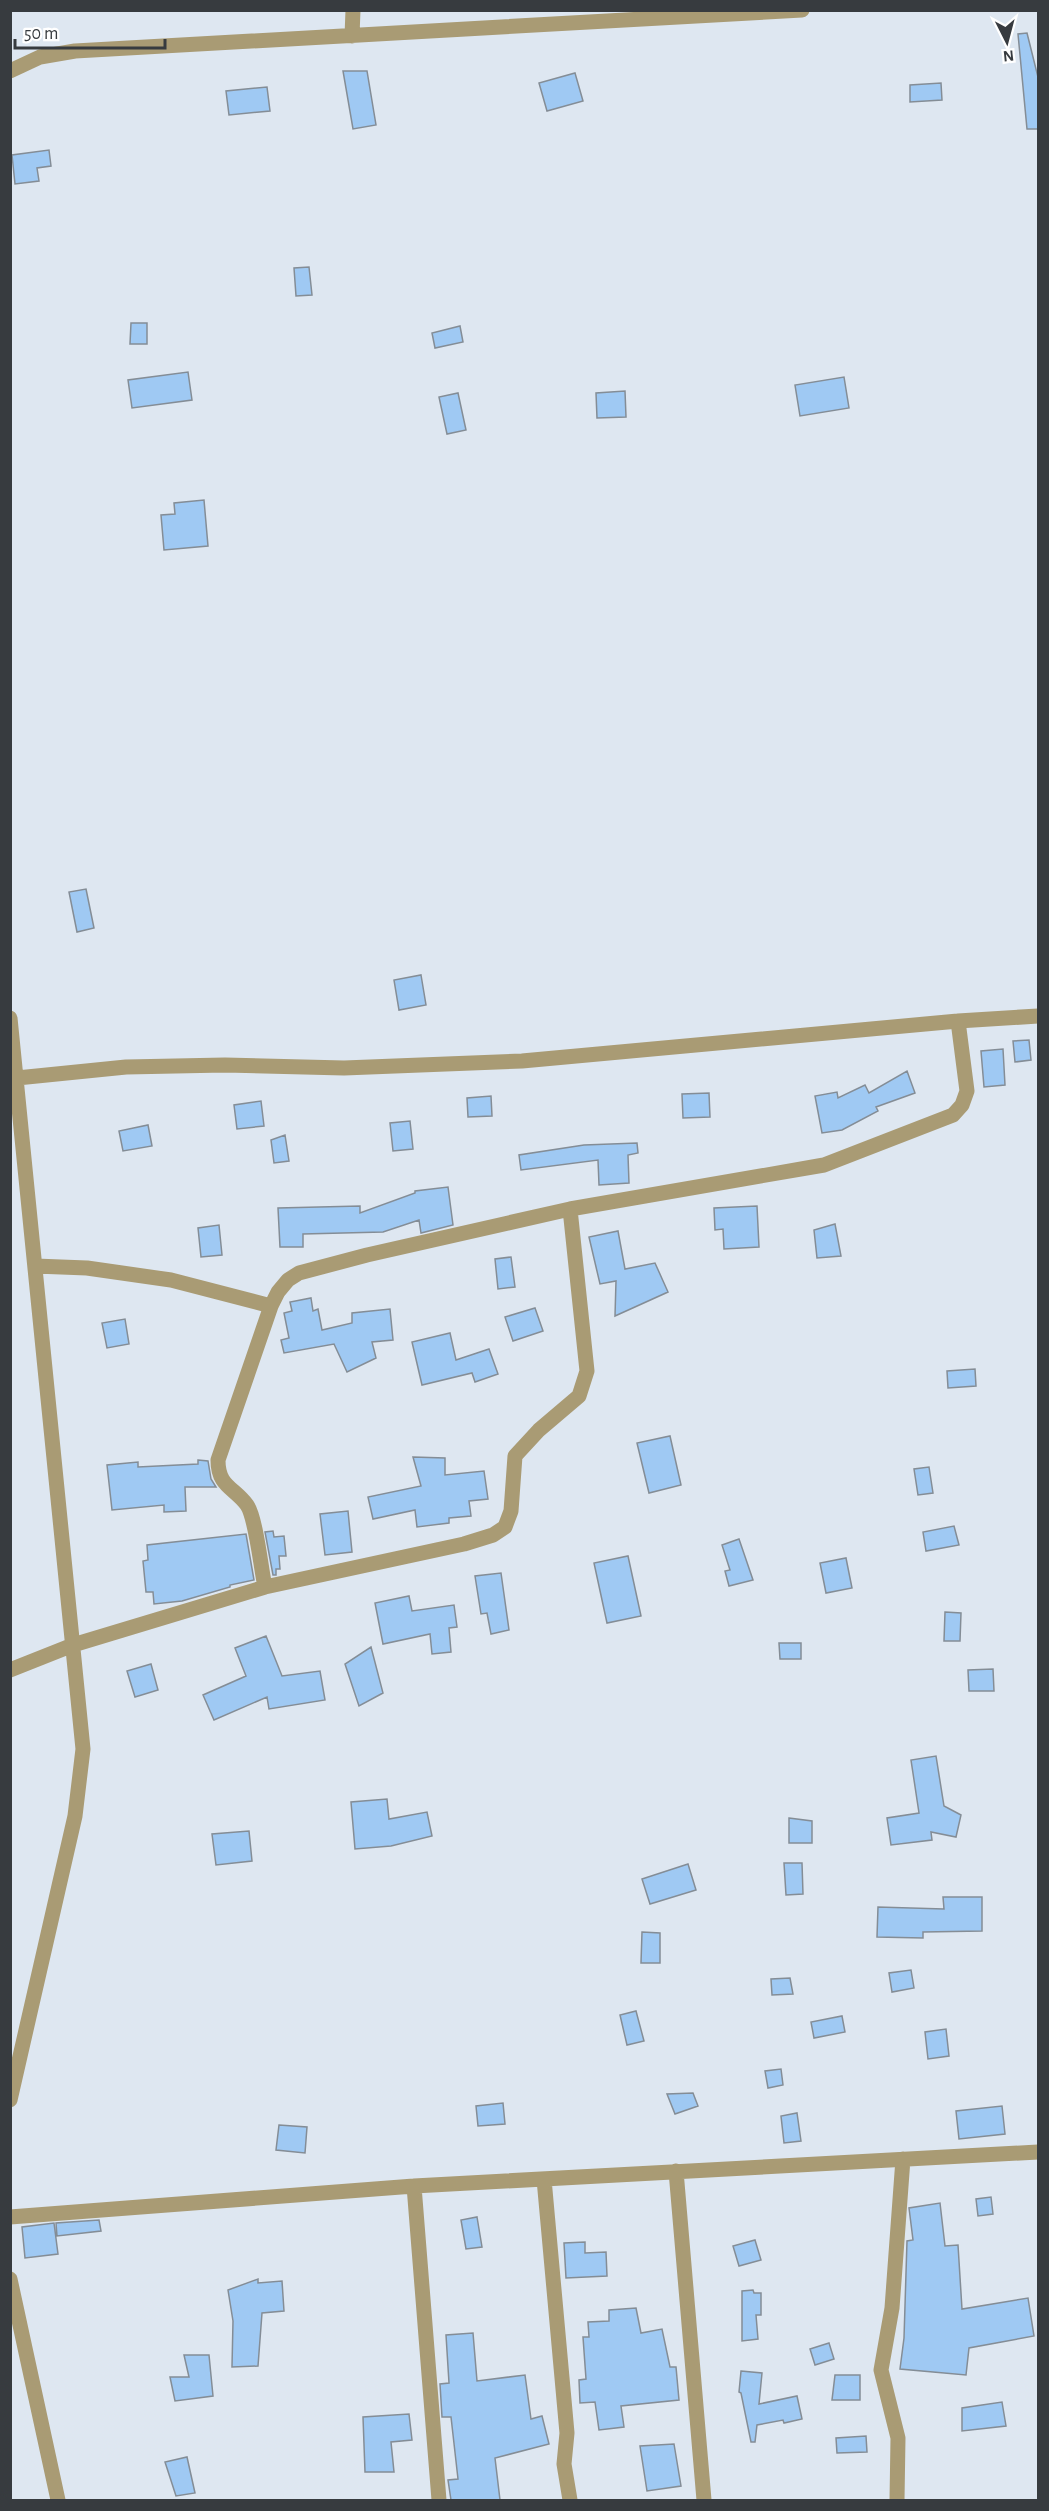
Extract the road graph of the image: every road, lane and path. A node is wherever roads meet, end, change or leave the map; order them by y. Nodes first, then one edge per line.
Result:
1 (353, 10) edge
2 (802, 10) edge
3 (761, 12) edge
4 (352, 36) junction
5 (10, 71) edge
6 (1038, 1016) edge
7 (10, 1018) edge
8 (958, 1021) junction
9 (16, 1078) junction
10 (570, 1209) junction
11 (35, 1266) junction
12 (271, 1306) junction
13 (265, 1587) junction
14 (73, 1644) junction
15 (10, 1670) edge
16 (10, 2100) edge
17 (1038, 2152) edge
18 (903, 2159) junction
19 (676, 2171) junction
20 (544, 2179) junction
21 (414, 2186) junction
22 (10, 2217) edge
23 (10, 2279) edge
24 (13, 2308) edge
25 (58, 2500) edge
26 (439, 2500) edge
27 (570, 2500) edge
28 (704, 2500) edge
29 (897, 2500) edge

1 - 4 street
2 - 3 street
3 - 4 street
4 - 5 street
6 - 8 street
7 - 9 street
8 - 9 street
8 - 10 street
9 - 11 street
10 - 12 street
10 - 13 street
11 - 12 street
11 - 14 street
12 - 13 street
13 - 14 street
14 - 15 street
14 - 16 street
17 - 18 street
18 - 19 street
18 - 29 street
19 - 20 street
19 - 28 street
20 - 21 street
20 - 27 street
21 - 22 street
21 - 26 street
23 - 24 street
24 - 25 street

